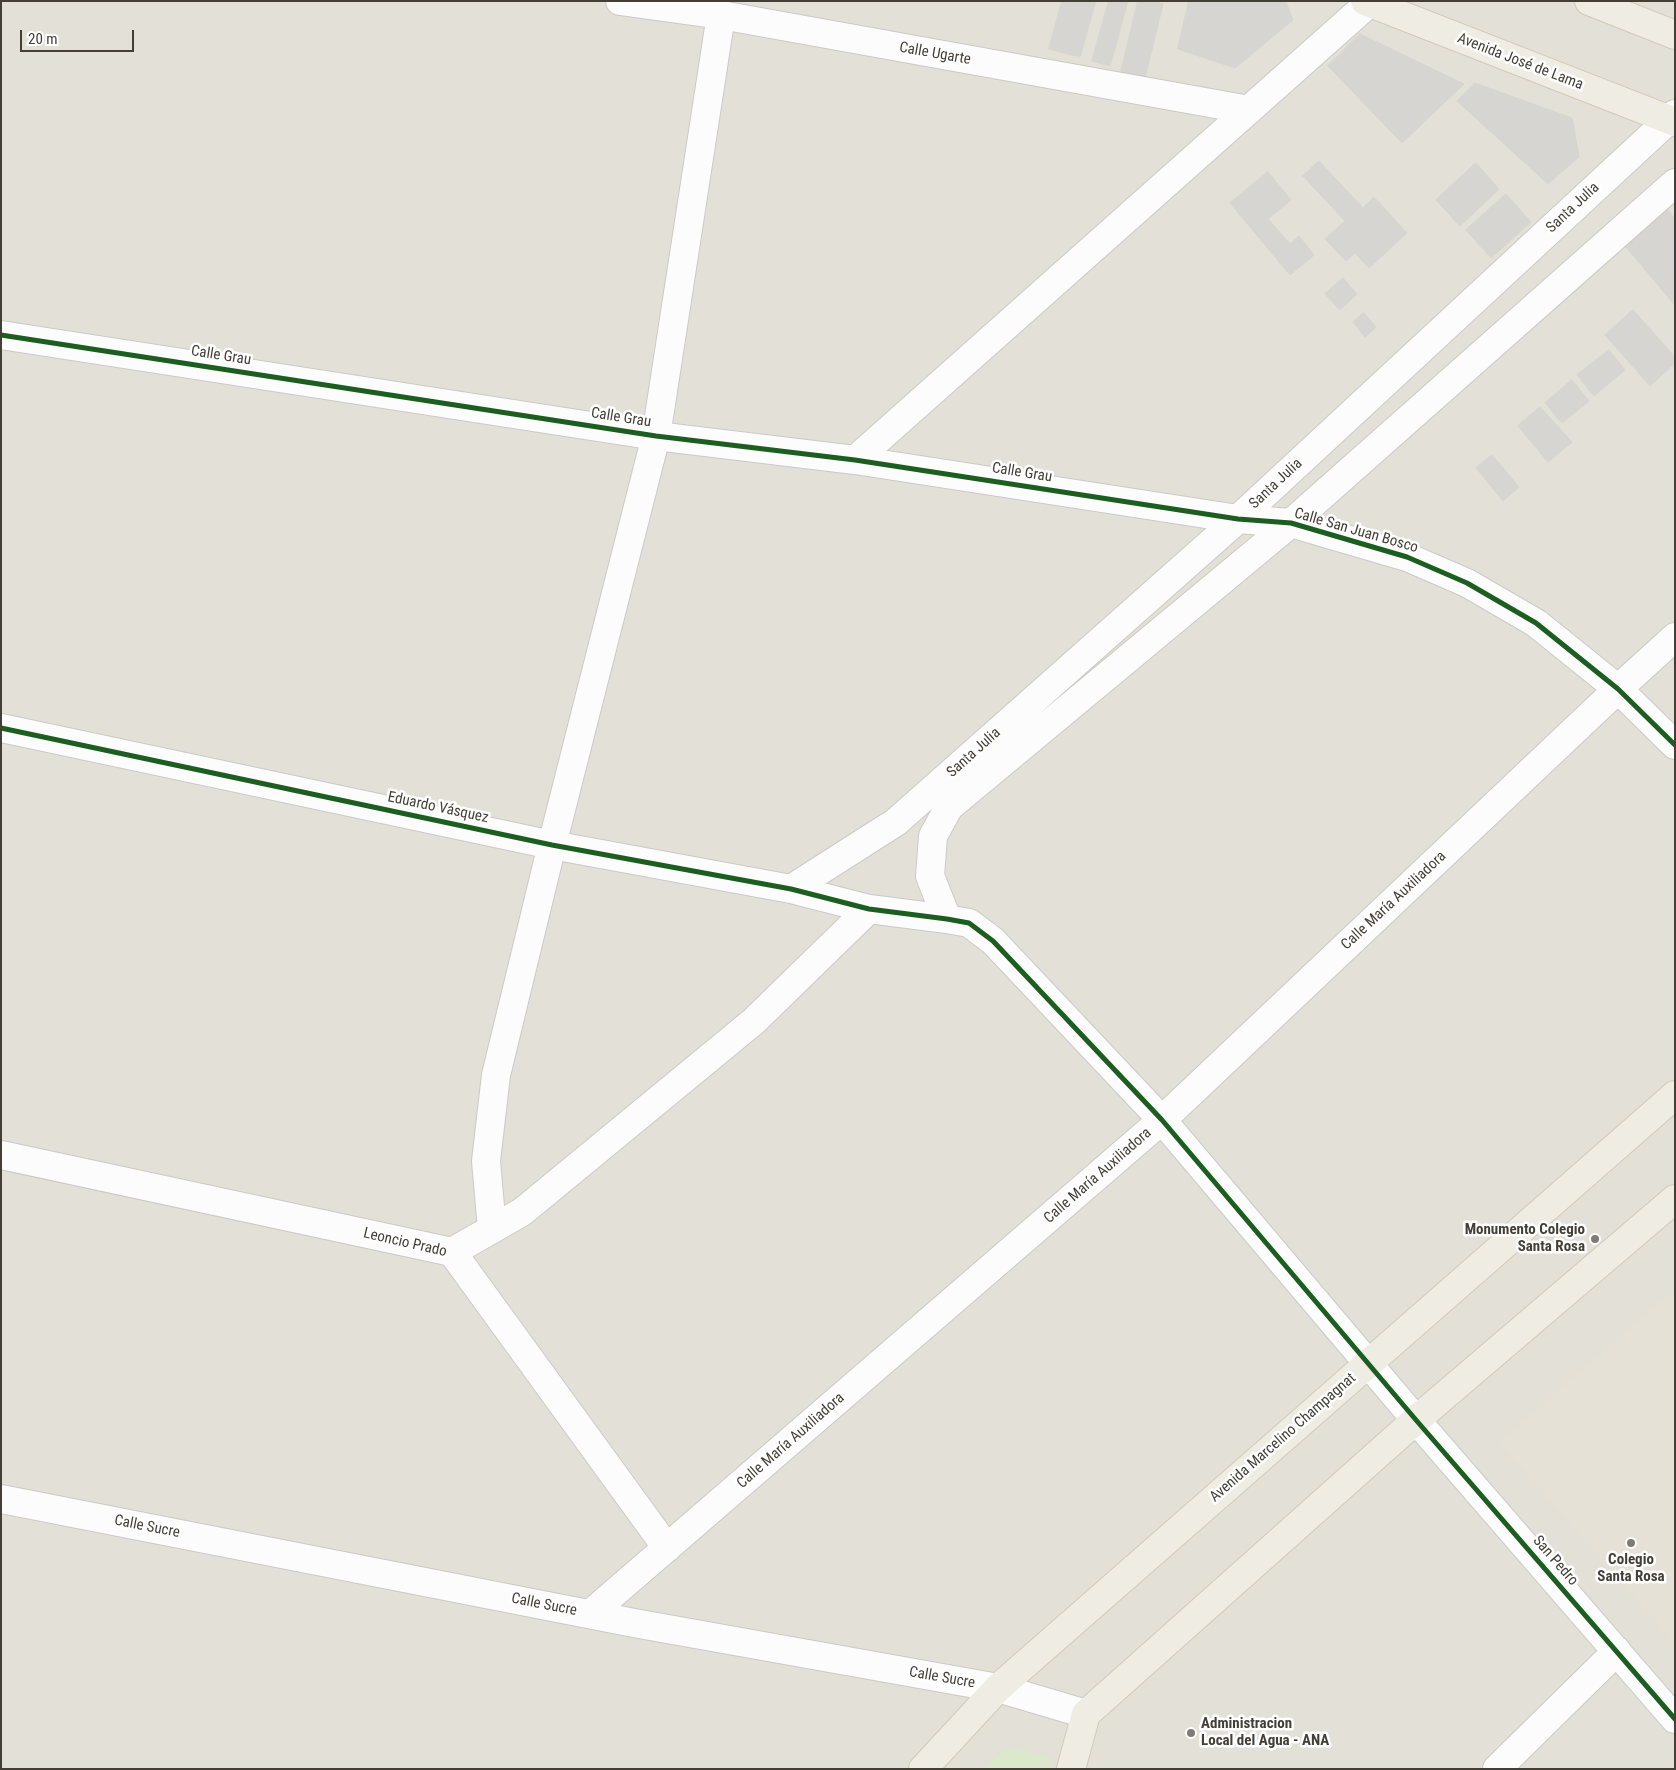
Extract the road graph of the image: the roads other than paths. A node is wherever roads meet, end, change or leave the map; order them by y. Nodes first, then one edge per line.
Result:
1 (620, 1) edge
2 (1589, 1) edge
3 (1367, 2) edge
4 (721, 15) junction
5 (1675, 35) edge
6 (1249, 110) junction
7 (1673, 119) edge
8 (1675, 183) edge
9 (1, 335) edge
10 (656, 436) junction
11 (855, 460) junction
12 (1238, 519) junction
13 (1291, 523) junction
14 (1675, 637) edge
15 (1618, 689) junction
16 (1, 728) edge
17 (1675, 745) edge
18 (552, 845) junction
19 (791, 889) junction
20 (870, 910) junction
21 (947, 919) junction
22 (1675, 1096) edge
23 (1162, 1120) junction
24 (1, 1155) edge
25 (1675, 1199) edge
26 (492, 1229) junction
27 (452, 1252) junction
28 (1369, 1362) junction
29 (1416, 1420) junction
30 (1, 1499) edge
31 (667, 1548) junction
32 (590, 1614) junction
33 (1617, 1651) junction
34 (998, 1688) junction
35 (1086, 1714) junction
36 (1675, 1719) edge
37 (923, 1769) edge
38 (1071, 1769) edge
39 (1497, 1769) edge

1 - 4 street, Calle Ugarte
2 - 5 main road
3 - 6 street
3 - 7 main road, Avenida José de Lama
4 - 6 street, Calle Ugarte
4 - 10 street
6 - 11 street
7 - 12 street, Santa Julia
8 - 13 street, Santa Julia
9 - 10 street, Calle Grau
10 - 11 street, Calle Grau
10 - 18 street
11 - 12 street, Calle Grau
12 - 13 street, Calle San Juan Bosco
12 - 19 street, Santa Julia
13 - 15 street, Calle San Juan Bosco
13 - 21 street, Santa Julia
14 - 15 street, Calle María Auxiliadora
15 - 17 street, Calle San Juan Bosco
15 - 23 street, Calle María Auxiliadora
16 - 18 street, Eduardo Vásquez
18 - 19 street, Eduardo Vásquez
18 - 26 street
19 - 20 street, Eduardo Vásquez
20 - 21 street, Eduardo Vásquez
20 - 26 street
21 - 23 street, Eduardo Vásquez
22 - 28 main road, Avenida Marcelino Champagnat
23 - 28 street, San Pedro
23 - 31 street, Calle María Auxiliadora
24 - 27 street, Leoncio Prado
25 - 29 main road
26 - 27 street
27 - 31 street, Leoncio Prado
28 - 29 street, San Pedro
28 - 34 main road, Avenida Marcelino Champagnat
29 - 33 street, San Pedro
29 - 35 main road
30 - 32 street, Calle Sucre
31 - 32 street, Calle María Auxiliadora
32 - 34 street, Calle Sucre
33 - 36 street, San Pedro
33 - 39 street
34 - 35 street, Calle Sucre
34 - 37 main road, Avenida Marcelino Champagnat
35 - 38 main road

